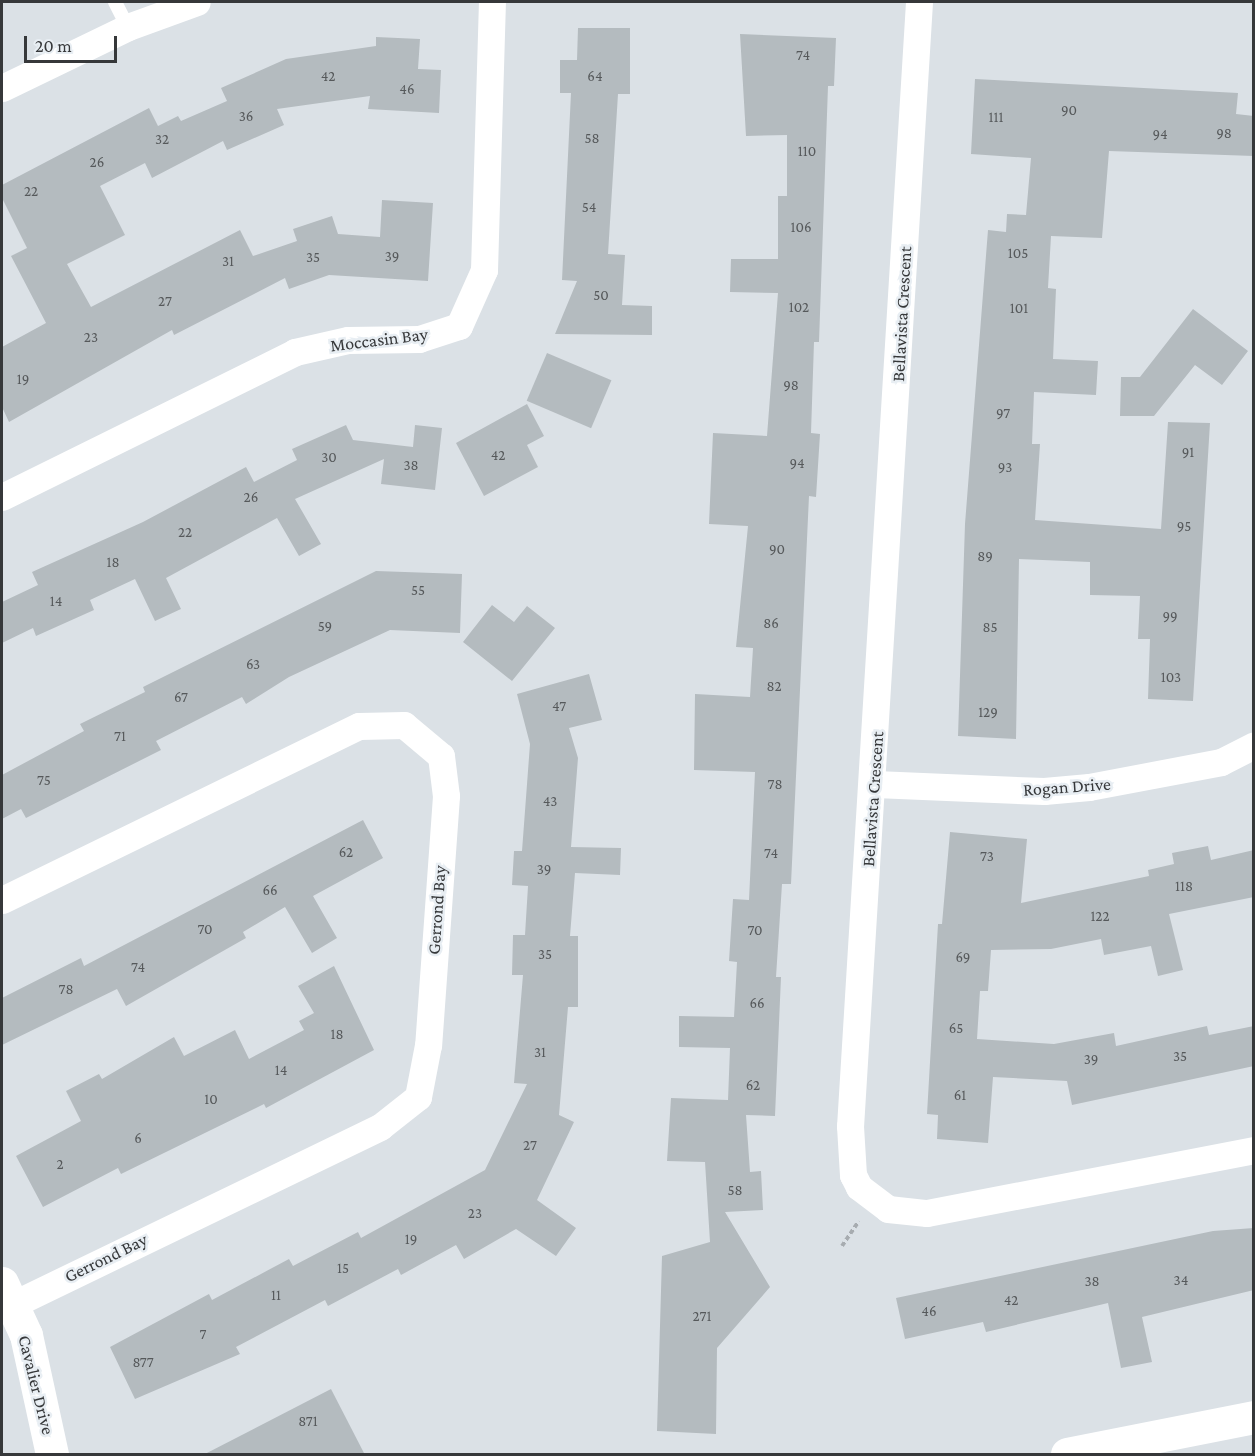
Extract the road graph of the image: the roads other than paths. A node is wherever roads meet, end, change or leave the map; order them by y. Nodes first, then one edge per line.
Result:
1 (115, 2) edge
2 (197, 2) edge
3 (492, 2) edge
4 (920, 2) edge
5 (128, 27) junction
6 (2, 88) edge
7 (2, 497) edge
8 (1254, 745) edge
9 (875, 784) junction
10 (2, 900) edge
11 (1254, 1150) edge
12 (5, 1299) edge
13 (1254, 1417) edge
14 (52, 1455) edge
15 (1067, 1455) edge

1 - 5 lane
2 - 5 street
3 - 7 street, Moccasin Bay
4 - 9 street, Bellavista Crescent
5 - 6 street
8 - 9 street, Rogan Drive
9 - 11 street, Bellavista Crescent
10 - 12 street, Gerrond Bay
12 - 14 street, Cavalier Drive
13 - 15 street

